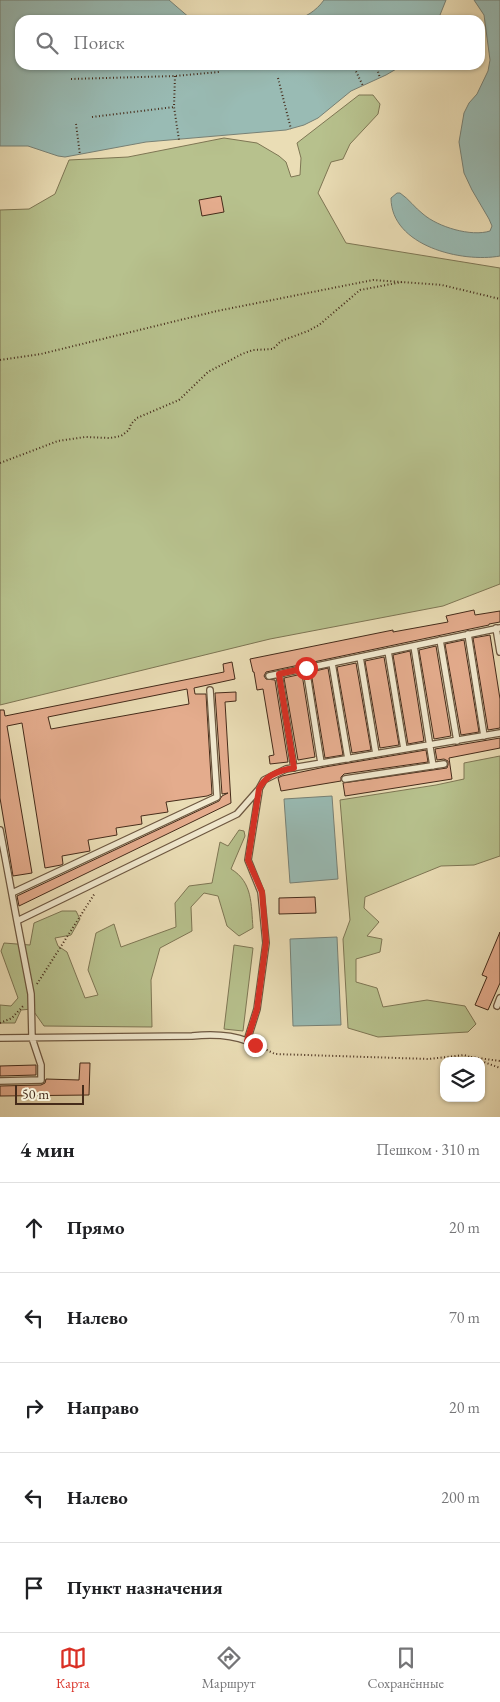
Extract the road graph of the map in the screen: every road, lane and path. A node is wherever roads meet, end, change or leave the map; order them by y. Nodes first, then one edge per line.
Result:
1 (355, 70) edge
2 (378, 70) edge
3 (219, 72) dead end
4 (175, 76) junction
5 (278, 78) dead end
6 (380, 78) dead end
7 (71, 79) dead end
8 (363, 86) dead end
9 (174, 107) junction
10 (92, 117) dead end
11 (76, 124) dead end
12 (291, 129) dead end
13 (179, 140) dead end
14 (80, 155) dead end
15 (404, 282) junction
16 (500, 299) edge
17 (0, 360) edge
18 (0, 463) edge
19 (498, 628) edge
20 (468, 634) junction
21 (440, 640) junction
22 (414, 646) junction
23 (388, 651) junction
24 (500, 652) edge
25 (360, 657) junction
26 (332, 663) junction
27 (306, 668) junction
28 (279, 674) junction
29 (269, 676) dead end
30 (210, 690) dead end
31 (500, 733) edge
32 (484, 736) junction
33 (457, 741) junction
34 (430, 745) junction
35 (404, 749) junction
36 (376, 754) junction
37 (348, 759) junction
38 (321, 763) junction
39 (444, 764) dead end
40 (433, 766) junction
41 (294, 768) junction
42 (345, 779) dead end
43 (259, 789) junction
44 (0, 830) edge
45 (12, 893) junction
46 (95, 893) dead end
47 (16, 921) junction
48 (31, 994) junction
49 (500, 998) edge
50 (497, 1006) dead end
51 (0, 1022) edge
52 (0, 1038) edge
53 (32, 1038) junction
54 (247, 1041) junction
55 (464, 1055) junction
56 (470, 1057) edge
57 (500, 1061) edge
58 (485, 1062) edge
59 (500, 1068) edge
60 (0, 1081) edge

1 - 8 path
2 - 6 path
3 - 4 path
4 - 7 path
4 - 9 path
5 - 12 path
9 - 10 path
9 - 13 path
11 - 14 path
15 - 16 path
15 - 17 path
15 - 18 path
19 - 20 lane
19 - 24 lane
20 - 21 lane
20 - 32 lane
21 - 22 lane
21 - 33 lane
22 - 23 lane
22 - 34 lane
23 - 25 lane
23 - 35 lane
25 - 26 lane
25 - 36 lane
26 - 27 lane
26 - 37 lane
27 - 28 lane
27 - 38 lane
28 - 29 lane
28 - 41 lane
30 - 45 lane
31 - 32 lane
32 - 33 lane
33 - 34 lane
34 - 35 lane
34 - 40 lane
35 - 36 lane
36 - 37 lane
37 - 38 lane
38 - 41 lane
39 - 40 lane
40 - 42 lane
41 - 43 lane
43 - 47 lane
43 - 54 lane
44 - 45 lane
45 - 47 lane
46 - 48 path
47 - 48 lane
48 - 51 path
48 - 53 lane
49 - 50 lane
52 - 53 lane
53 - 54 lane
53 - 60 lane
54 - 55 path
55 - 56 path
55 - 57 path
58 - 59 path

